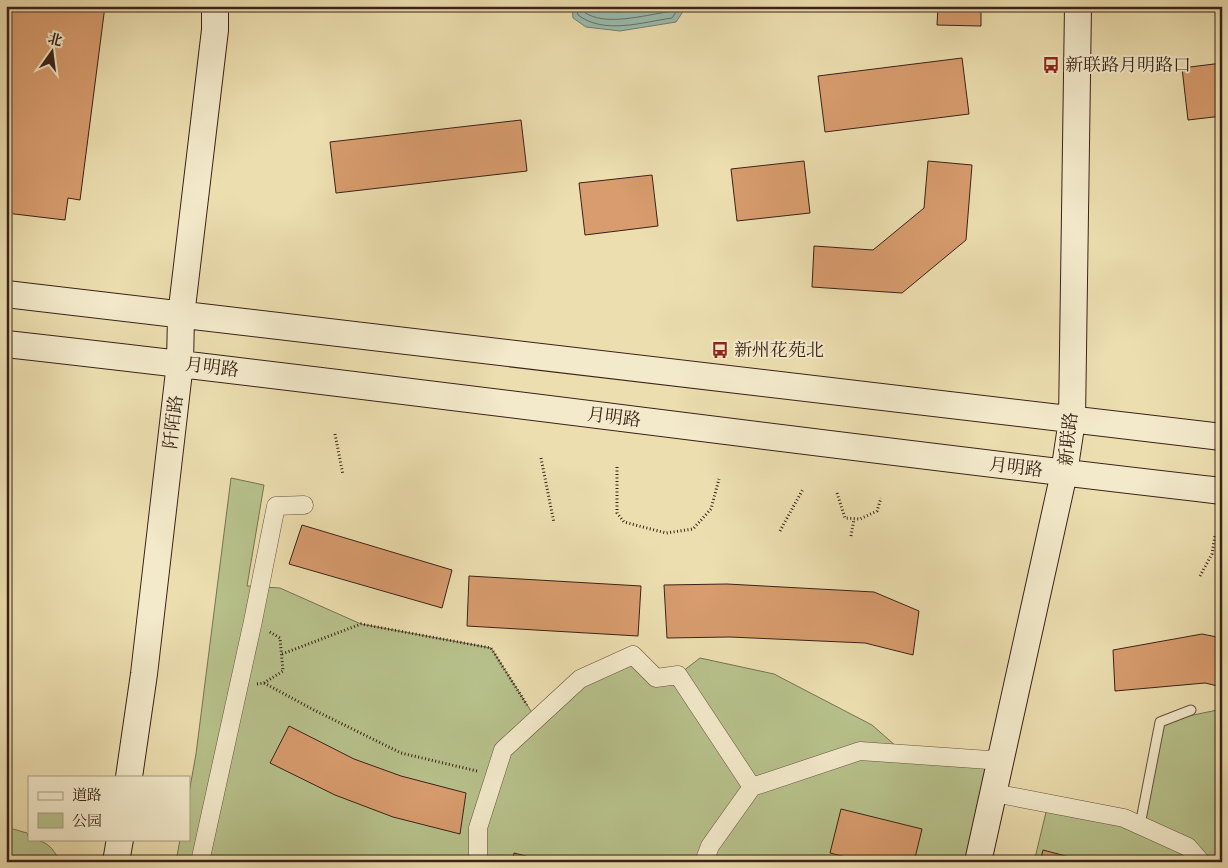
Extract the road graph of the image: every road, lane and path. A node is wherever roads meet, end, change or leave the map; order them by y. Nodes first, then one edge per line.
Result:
1 (215, 6) edge
2 (1078, 6) edge
3 (6, 294) edge
4 (181, 316) junction
5 (6, 344) edge
6 (180, 363) junction
7 (1072, 420) junction
8 (335, 434) dead end
9 (1222, 437) edge
10 (542, 458) dead end
11 (617, 467) dead end
12 (1064, 473) junction
13 (343, 475) dead end
14 (719, 479) dead end
15 (803, 489) dead end
16 (1222, 491) edge
17 (837, 493) dead end
18 (881, 498) dead end
19 (304, 505) dead end
20 (854, 519) junction
21 (554, 523) dead end
22 (780, 531) dead end
23 (851, 536) dead end
24 (1216, 536) dead end
25 (1200, 576) dead end
26 (253, 621) junction
27 (282, 654) junction
28 (264, 683) junction
29 (238, 688) junction
30 (1191, 710) dead end
31 (536, 720) junction
32 (1002, 756) junction
33 (495, 775) junction
34 (129, 776) edge
35 (752, 787) junction
36 (994, 793) junction
37 (1140, 825) junction
38 (120, 840) edge
39 (116, 862) edge
40 (200, 862) edge
41 (478, 862) edge
42 (704, 862) edge
43 (978, 862) edge
44 (1201, 862) edge

1 - 4 street, 阡陌路
2 - 7 street, 新联路
3 - 4 street
4 - 6 street, 阡陌路
4 - 7 street
5 - 6 street, 月明路
6 - 12 street, 月明路
6 - 34 street, 阡陌路
7 - 9 street
7 - 12 street, 新联路
8 - 13 path
10 - 21 path
11 - 14 path
12 - 16 street, 月明路
12 - 32 street, 新联路
15 - 22 path
17 - 20 path
18 - 20 path
19 - 26 street
20 - 23 path
24 - 25 path
26 - 27 path
26 - 29 street
27 - 28 path
27 - 31 path
28 - 29 path
28 - 33 path
29 - 40 street
30 - 37 lane
31 - 33 street
31 - 35 street
32 - 35 street
32 - 36 street, 新联路
33 - 41 street
35 - 42 street
36 - 37 street
36 - 43 street, 新联路
37 - 44 street
38 - 39 street

